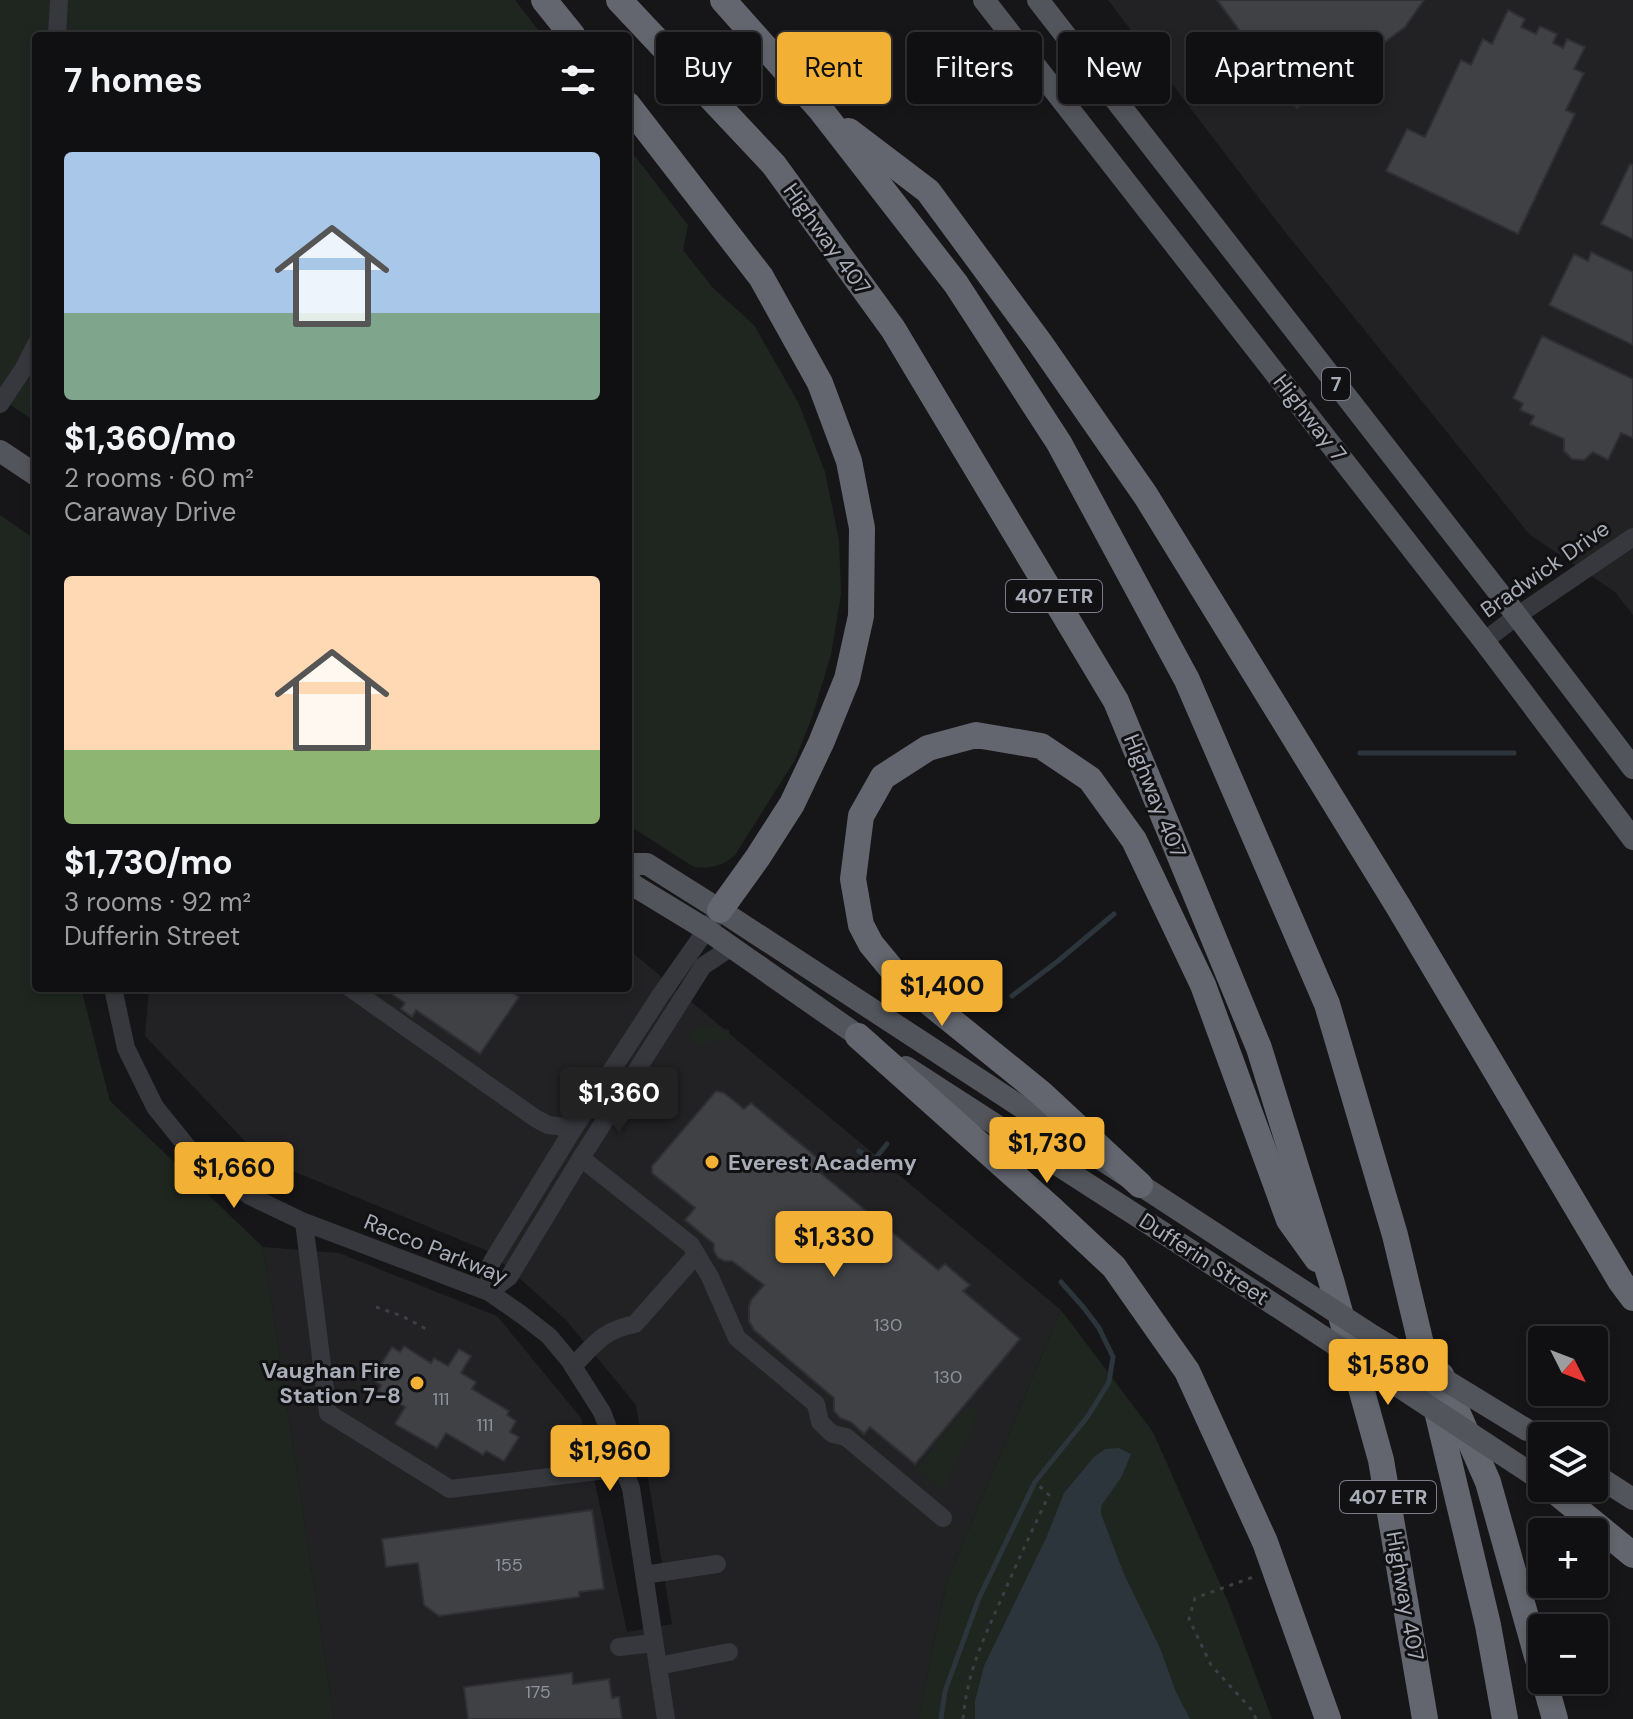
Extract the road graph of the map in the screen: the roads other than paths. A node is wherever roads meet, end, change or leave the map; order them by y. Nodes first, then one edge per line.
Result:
1 (59, 0) edge
2 (544, 0) edge
3 (619, 0) edge
4 (723, 0) edge
5 (984, 0) edge
6 (1038, 0) edge
7 (57, 32) edge
8 (570, 32) edge
9 (820, 109) junction
10 (632, 110) edge
11 (32, 352) edge
12 (0, 404) edge
13 (0, 451) edge
14 (32, 472) edge
15 (1633, 537) edge
16 (1517, 616) junction
17 (1484, 641) junction
18 (1633, 768) edge
19 (1633, 839) edge
20 (632, 864) edge
21 (632, 884) edge
22 (713, 920) junction
23 (730, 948) junction
24 (114, 992) edge
25 (356, 992) edge
26 (858, 1036) junction
27 (574, 1128) junction
28 (581, 1158) junction
29 (1140, 1185) junction
30 (304, 1222) junction
31 (696, 1255) junction
32 (1331, 1280) junction
33 (489, 1292) junction
34 (1633, 1298) edge
35 (1414, 1315) junction
36 (573, 1366) junction
37 (1528, 1431) edge
38 (623, 1468) junction
39 (1528, 1472) edge
40 (1608, 1483) edge
41 (1633, 1499) edge
42 (1568, 1502) edge
43 (1573, 1502) edge
44 (943, 1518) dead end
45 (1633, 1541) edge
46 (1633, 1555) edge
47 (717, 1564) dead end
48 (644, 1575) junction
49 (1528, 1624) edge
50 (654, 1643) junction
51 (619, 1647) dead end
52 (729, 1652) dead end
53 (658, 1666) junction
54 (1548, 1694) edge
55 (666, 1719) edge
56 (1328, 1719) edge
57 (1425, 1719) edge
58 (1505, 1719) edge
59 (1555, 1719) edge

1 - 7 street
2 - 8 highway
3 - 32 highway, Highway 407 / 407 ETR
4 - 9 highway, 407 ETR
5 - 17 main road, Highway 7 / 7
6 - 16 main road, Highway 7 / 7
9 - 34 highway
9 - 35 highway, 407 ETR
10 - 22 highway
11 - 12 street
13 - 14 main road
15 - 16 street, Bradwick Drive
16 - 17 street, Bradwick Drive
16 - 18 main road, Highway 7 / 7
17 - 19 main road, Highway 7 / 7
20 - 22 main road, Dufferin Street
21 - 22 main road, Dufferin Street
22 - 23 main road, Dufferin Street
22 - 27 street
22 - 29 main road, Dufferin Street
23 - 26 main road, Dufferin Street
23 - 28 street
24 - 30 street, Racco Parkway
25 - 27 street
26 - 39 main road, Dufferin Street, bridge
26 - 56 highway
27 - 33 street
28 - 31 street
28 - 33 street
29 - 32 highway
29 - 37 main road, Dufferin Street, bridge
30 - 33 street, Racco Parkway
30 - 38 street
31 - 36 street
31 - 44 street
32 - 57 highway, Highway 407 / 407 ETR
33 - 36 street, Racco Parkway
35 - 49 highway
35 - 58 highway, 407 ETR
36 - 38 street, Racco Parkway
38 - 48 street, Racco Parkway
40 - 41 main road
42 - 46 highway
43 - 45 main road, Dufferin Street
47 - 48 street
48 - 50 street, Racco Parkway
50 - 51 street
50 - 53 street, Racco Parkway
52 - 53 street
53 - 55 street, Racco Parkway
54 - 59 highway

